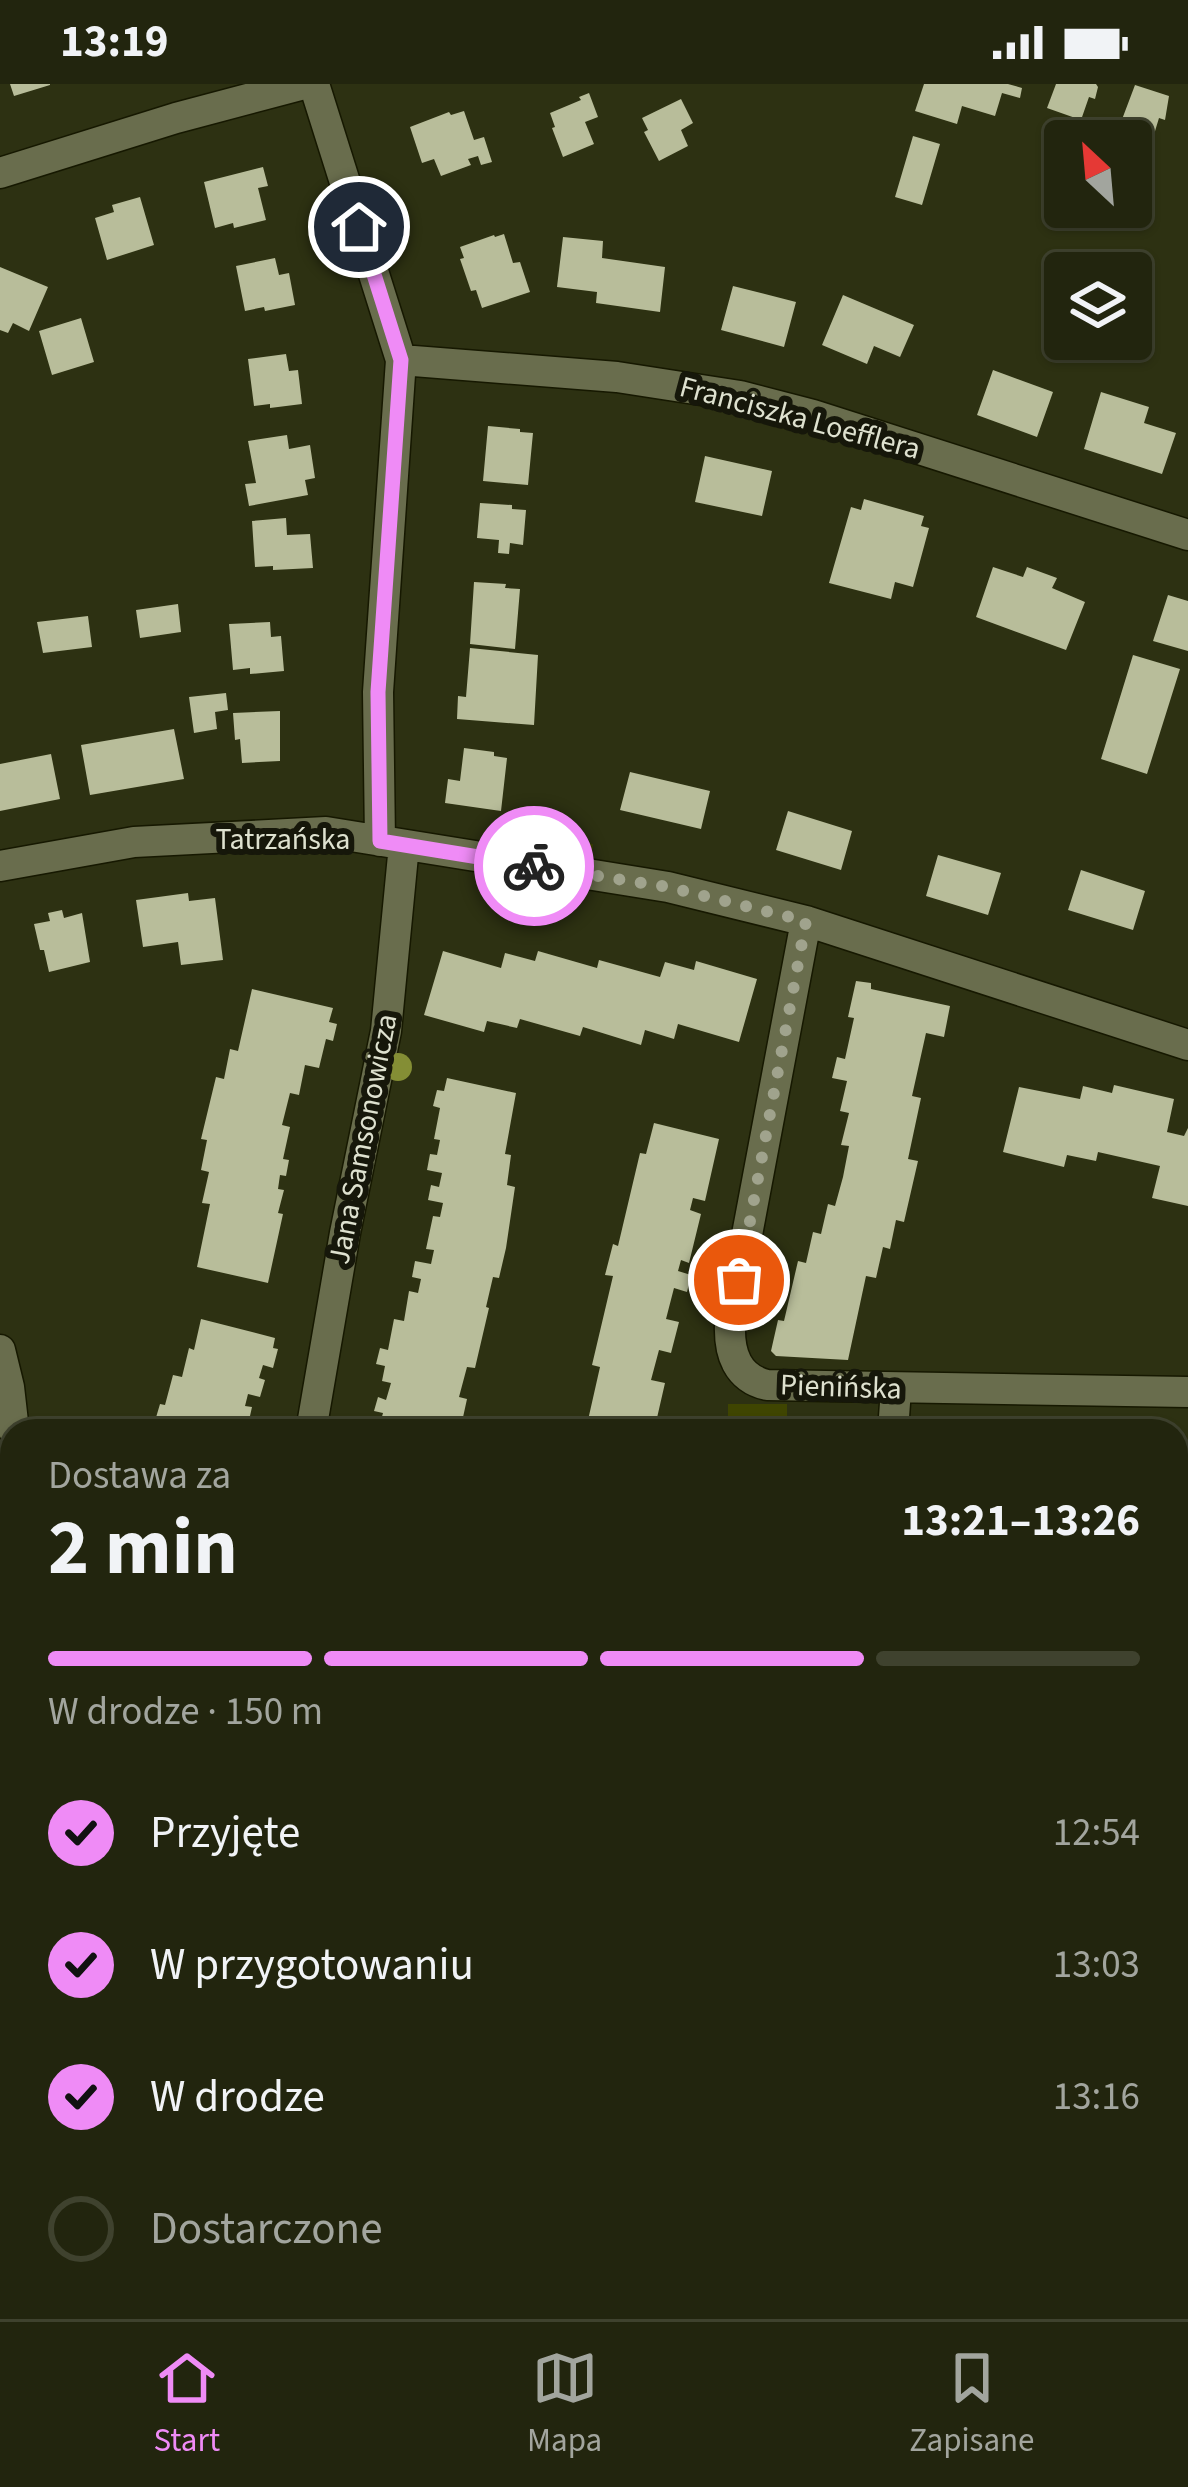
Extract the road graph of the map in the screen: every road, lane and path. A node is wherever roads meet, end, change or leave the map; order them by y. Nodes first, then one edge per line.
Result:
1 (304, 84) edge
2 (314, 84) edge
3 (0, 173) edge
4 (401, 360) junction
5 (1188, 535) edge
6 (392, 843) junction
7 (0, 866) edge
8 (806, 921) junction
9 (1188, 1045) edge
10 (0, 1350) edge
11 (896, 1389) junction
12 (1188, 1392) edge
13 (13, 1419) edge
14 (313, 1419) edge
15 (893, 1419) edge

1 - 3 street
2 - 4 street, Jana Samsonowicza
4 - 5 street, Franciszka Loefflera
4 - 6 street, Jana Samsonowicza
6 - 7 street, Tatrzańska
6 - 8 street, Tatrzańska
6 - 14 street, Jana Samsonowicza
8 - 9 street, Tatrzańska
8 - 11 street, Pienińska
10 - 13 street
11 - 12 street, Pienińska
11 - 15 street

